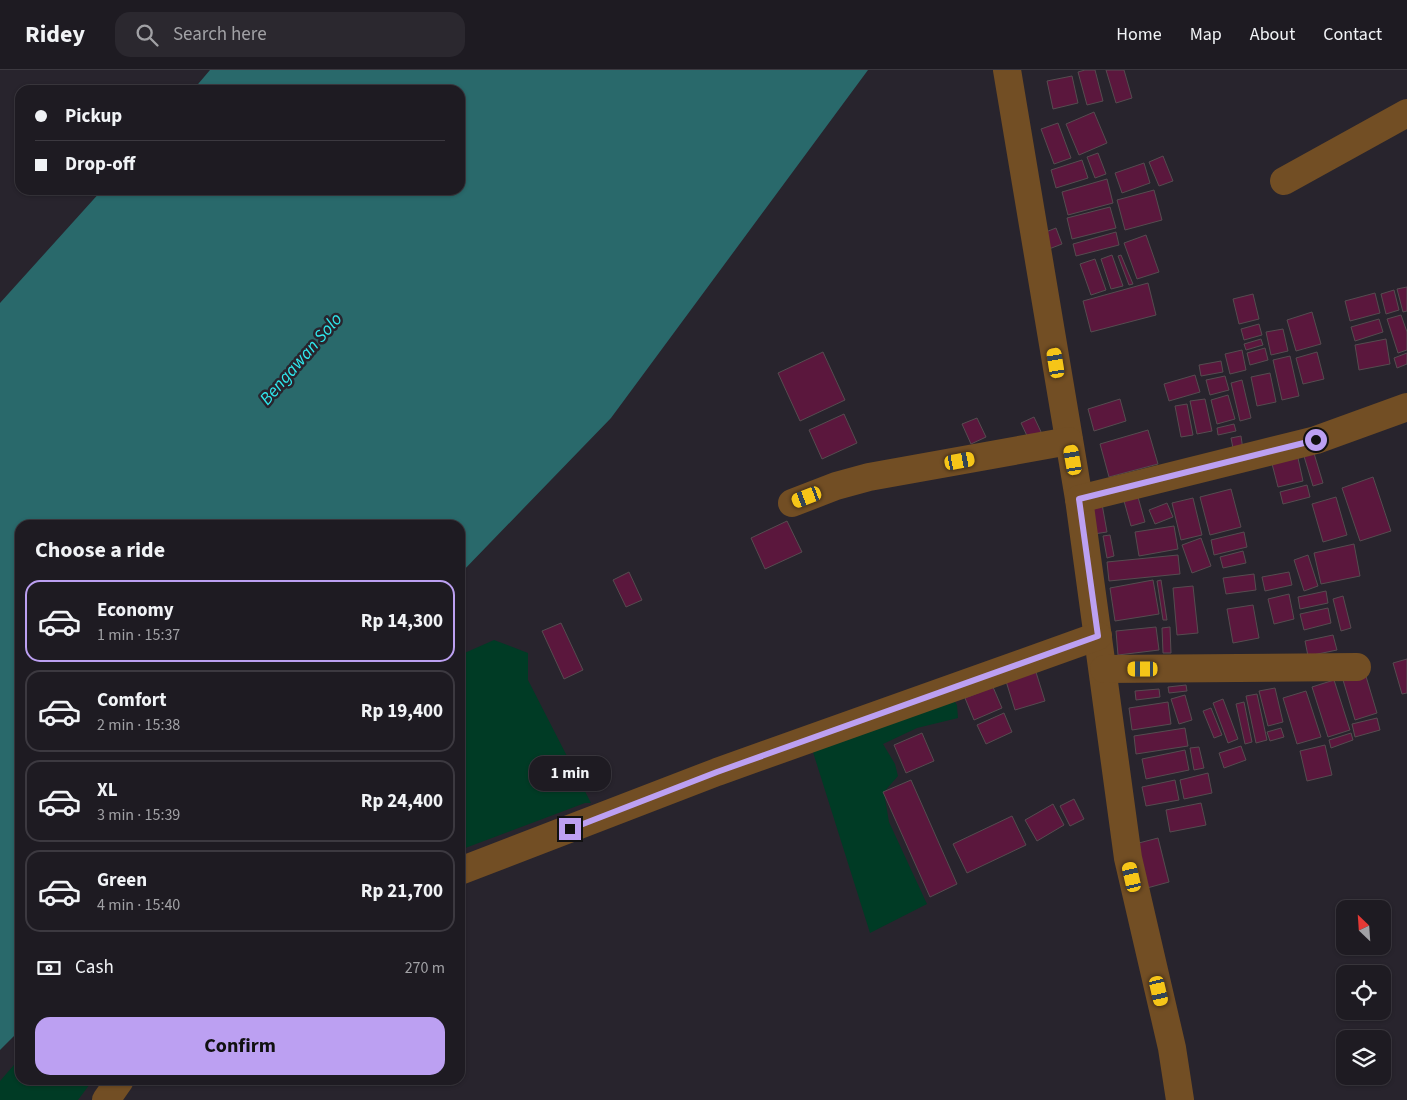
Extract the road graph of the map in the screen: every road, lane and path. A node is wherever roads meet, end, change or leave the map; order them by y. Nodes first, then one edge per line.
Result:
1 (1008, 70) edge
2 (1407, 113) edge
3 (1284, 181) dead end
4 (1407, 407) edge
5 (1069, 441) junction
6 (1079, 499) junction
7 (792, 503) dead end
8 (1098, 636) junction
9 (1357, 667) dead end
10 (1104, 669) junction
11 (465, 869) edge
12 (116, 1085) edge
13 (106, 1100) edge
14 (1180, 1100) edge

1 - 5 street
2 - 3 street
4 - 6 street
5 - 6 street
5 - 7 street
6 - 8 street
8 - 10 street
8 - 11 street
9 - 10 street
10 - 14 street
12 - 13 street

